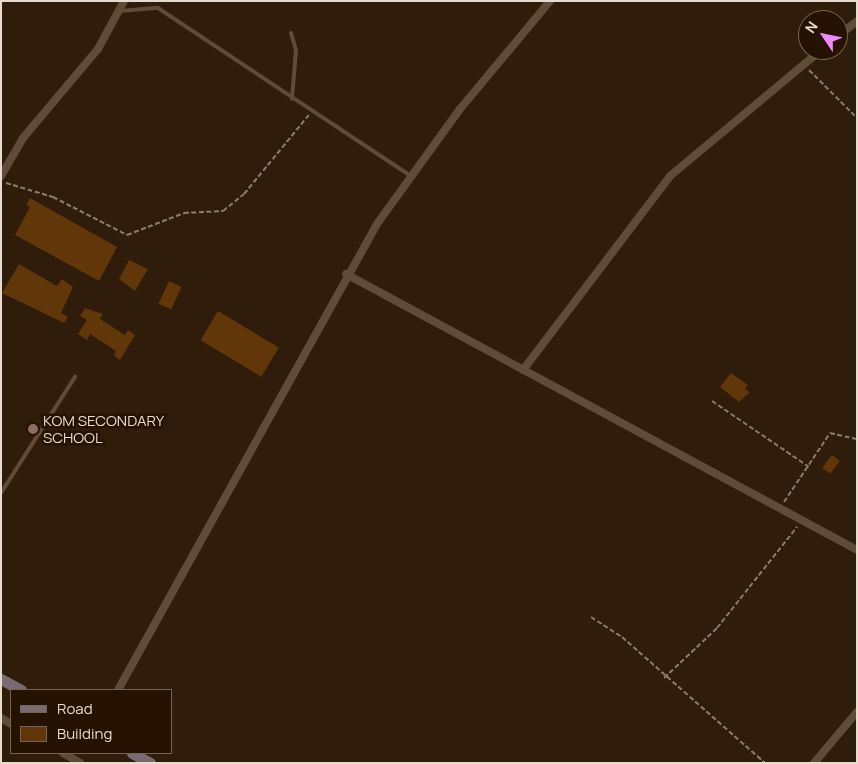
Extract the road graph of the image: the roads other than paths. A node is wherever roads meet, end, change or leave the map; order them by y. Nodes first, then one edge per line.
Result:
1 (124, 1) edge
2 (550, 1) edge
3 (118, 12) junction
4 (291, 33) dead end
5 (809, 60) edge
6 (292, 99) junction
7 (1, 176) edge
8 (413, 177) junction
9 (346, 274) junction
10 (523, 370) junction
11 (75, 377) dead end
12 (2, 492) edge
13 (857, 550) edge
14 (1, 679) edge
15 (19, 689) edge
16 (119, 689) edge
17 (857, 712) edge
18 (65, 754) edge
19 (134, 754) edge
20 (80, 763) edge
21 (150, 763) edge
22 (814, 763) edge

1 - 3 street
2 - 8 street
3 - 6 lane
3 - 7 street
4 - 6 lane
5 - 10 street
6 - 8 lane
8 - 9 street
9 - 10 street
9 - 16 street
10 - 13 street
11 - 12 lane
14 - 15 main road
17 - 22 street
18 - 20 street
19 - 21 main road

